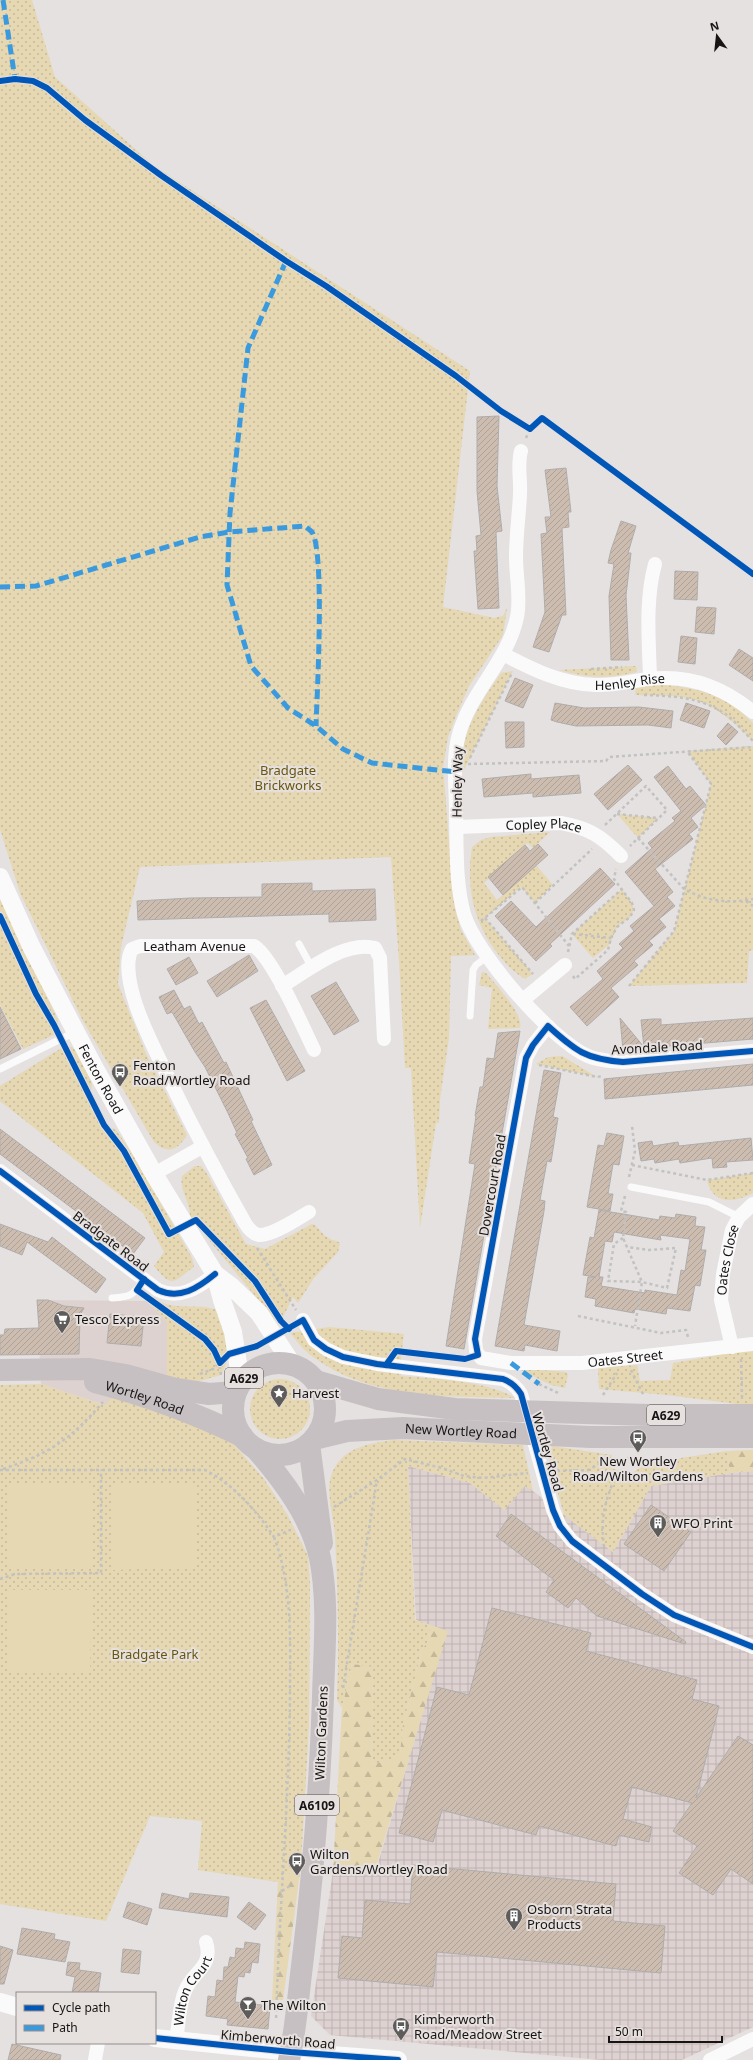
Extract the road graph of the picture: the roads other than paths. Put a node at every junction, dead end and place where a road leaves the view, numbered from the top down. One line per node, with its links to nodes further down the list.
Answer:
1 (521, 452): 3 (street, Henley Way)
2 (655, 564): 4 (street)
3 (503, 654): 4 (street, Henley Rise); 6 (street, Henley Way)
4 (650, 672): 5 (street, Henley Rise)
5 (753, 712)
6 (457, 827): 7 (street, Copley Place); 10 (street, Henley Way)
7 (620, 856)
8 (0, 877): 17 (street, Fenton Road)
9 (299, 944): 12 (lane)
10 (487, 957): 14 (street, Henley Way); 15 (lane)
11 (564, 965): 14 (street)
12 (312, 968): 13 (street); 18 (street)
13 (282, 986): 19 (street, Leatham Avenue); 22 (street, Leatham Avenue)
14 (523, 1000): 16 (street, Henley Way)
15 (470, 1016)
16 (548, 1026): 20 (street, Avondale Road); 34 (street, Dovercourt Road)
17 (75, 1032): 21 (lane); 24 (street, Fenton Road)
18 (384, 1039)
19 (314, 1050)
20 (753, 1051)
21 (0, 1069)
22 (202, 1147): 24 (street); 27 (street)
23 (0, 1171): 30 (street, Bradgate Road)
24 (154, 1174): 29 (street, Fenton Road)
25 (628, 1190): 28 (lane)
26 (753, 1204): 28 (street, Oates Close)
27 (309, 1212)
28 (739, 1217): 33 (street, Oates Close)
29 (215, 1274): 30 (street, Bradgate Road); 35 (street, Fenton Road); 39 (street, Fenton Road)
30 (140, 1284): 31 (lane)
31 (112, 1298)
32 (303, 1320): 45 (street, Wortley Road)
33 (742, 1346): 34 (street, Oates Street)
34 (497, 1361)
35 (292, 1364): 38 (main road, A629); 39 (main road, A629)
36 (0, 1370): 37 (main road, Wortley Road / A629)
37 (44, 1370): 39 (main road, Wortley Road / A629); 43 (main road, Wortley Road / A629)
38 (316, 1381): 40 (main road, New Wortley Road / A629); 42 (main road, A629)
39 (238, 1387): 43 (main road, A629)
40 (748, 1415)
41 (753, 1437): 42 (main road, New Wortley Road / A629)
42 (311, 1441): 43 (main road, A629); 44 (main road, Wilton Gardens / A6109)
43 (249, 1443): 44 (main road, Wilton Gardens / A6109)
44 (319, 1556): 53 (main road, Wilton Gardens / A6109)
45 (753, 1647)
46 (206, 1942): 50 (street, Wilton Court)
47 (0, 2002): 48 (street)
48 (16, 2007)
49 (156, 2038): 50 (street, Kimberworth Road)
50 (176, 2040): 53 (street, Kimberworth Road)
51 (753, 2040): 56 (street)
52 (98, 2044): 54 (street)
53 (285, 2054): 55 (street, Kimberworth Road)
54 (95, 2060)
55 (398, 2060)
56 (710, 2060)

